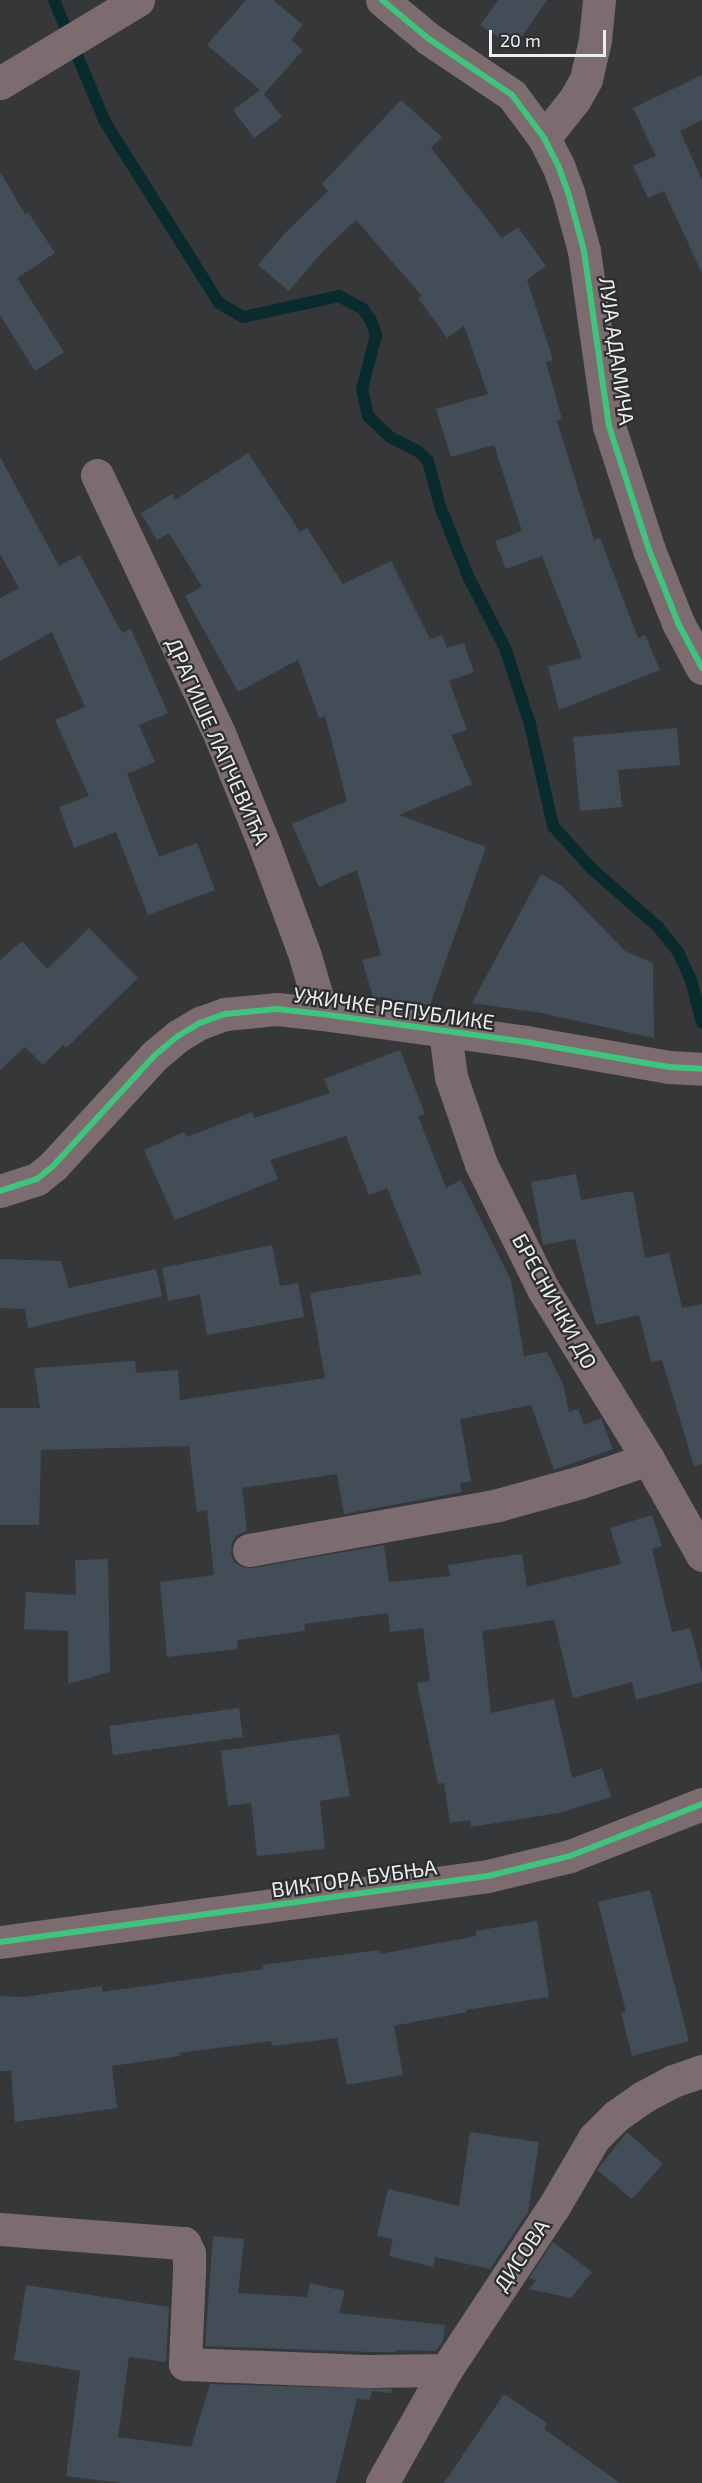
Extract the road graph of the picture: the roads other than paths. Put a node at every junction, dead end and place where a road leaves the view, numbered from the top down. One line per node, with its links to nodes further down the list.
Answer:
1 (138, 0): 4 (street)
2 (382, 0): 5 (street, ЛУЈА АДАМИЧА)
3 (599, 0): 5 (street)
4 (0, 82)
5 (544, 138): 7 (street, ЛУЈА АДАМИЧА)
6 (97, 476): 8 (street, ДРАГИШЕ ЛАПЧЕВИЋА)
7 (702, 668)
8 (322, 1014): 9 (street, УЖИЧКЕ РЕПУБЛИКЕ); 11 (street, УЖИЧКЕ РЕПУБЛИКЕ)
9 (445, 1032): 10 (street, УЖИЧКЕ РЕПУБЛИКЕ); 12 (street, БРЕСНИЧКИ ДО)
10 (702, 1069)
11 (0, 1191)
12 (648, 1459): 13 (street); 14 (street, БРЕСНИЧКИ ДО)
13 (249, 1550)
14 (702, 1555)
15 (702, 1804): 16 (street, ВИКТОРА БУБЊА)
16 (0, 1942)
17 (702, 2071): 19 (street, ДИСОВА)
18 (0, 2229): 19 (street)
19 (446, 2370): 20 (street, ДИСОВА)
20 (382, 2483)

